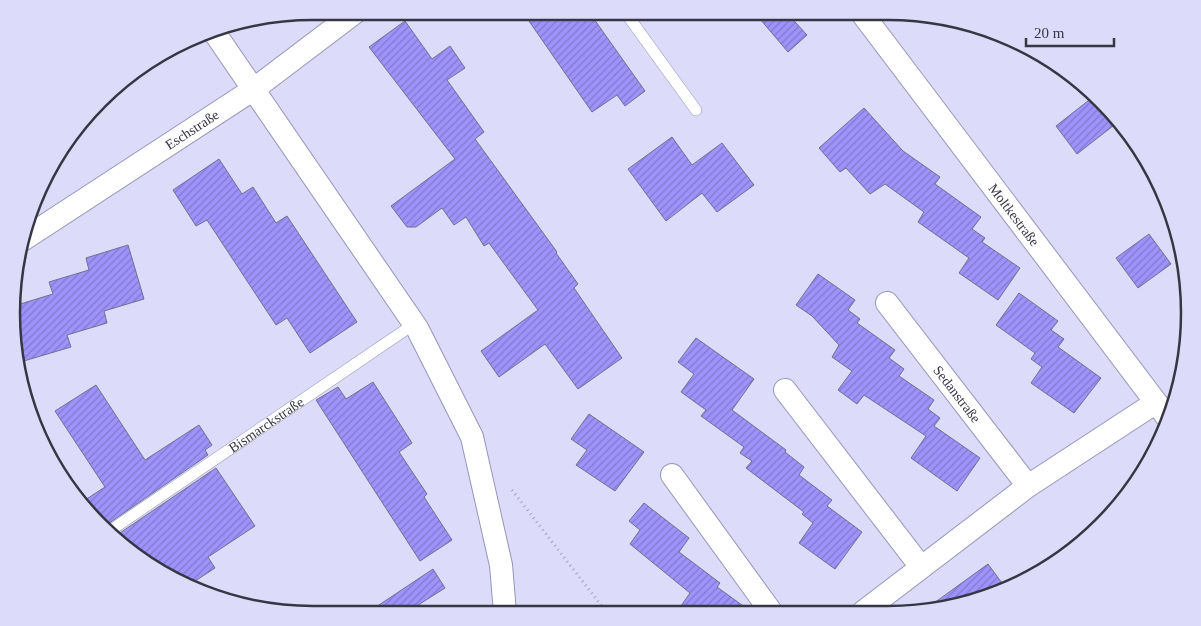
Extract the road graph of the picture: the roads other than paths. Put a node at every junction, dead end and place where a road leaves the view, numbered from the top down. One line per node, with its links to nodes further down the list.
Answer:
1 (345, 20): 5 (street, Eschstraße)
2 (632, 20): 6 (lane)
3 (867, 20): 11 (street, Moltkestraße)
4 (217, 37): 5 (street)
5 (254, 89): 7 (street, Eschstraße); 9 (street)
6 (696, 110)
7 (30, 236)
8 (887, 303): 13 (street, Sedanstraße)
9 (414, 324): 14 (lane, Bismarckstraße); 16 (street)
10 (785, 390): 15 (street)
11 (1161, 410): 13 (street)
12 (672, 476): 17 (street)
13 (1028, 486): 15 (street)
14 (115, 528)
15 (921, 567): 18 (street)
16 (504, 606)
17 (767, 606)
18 (871, 606)

